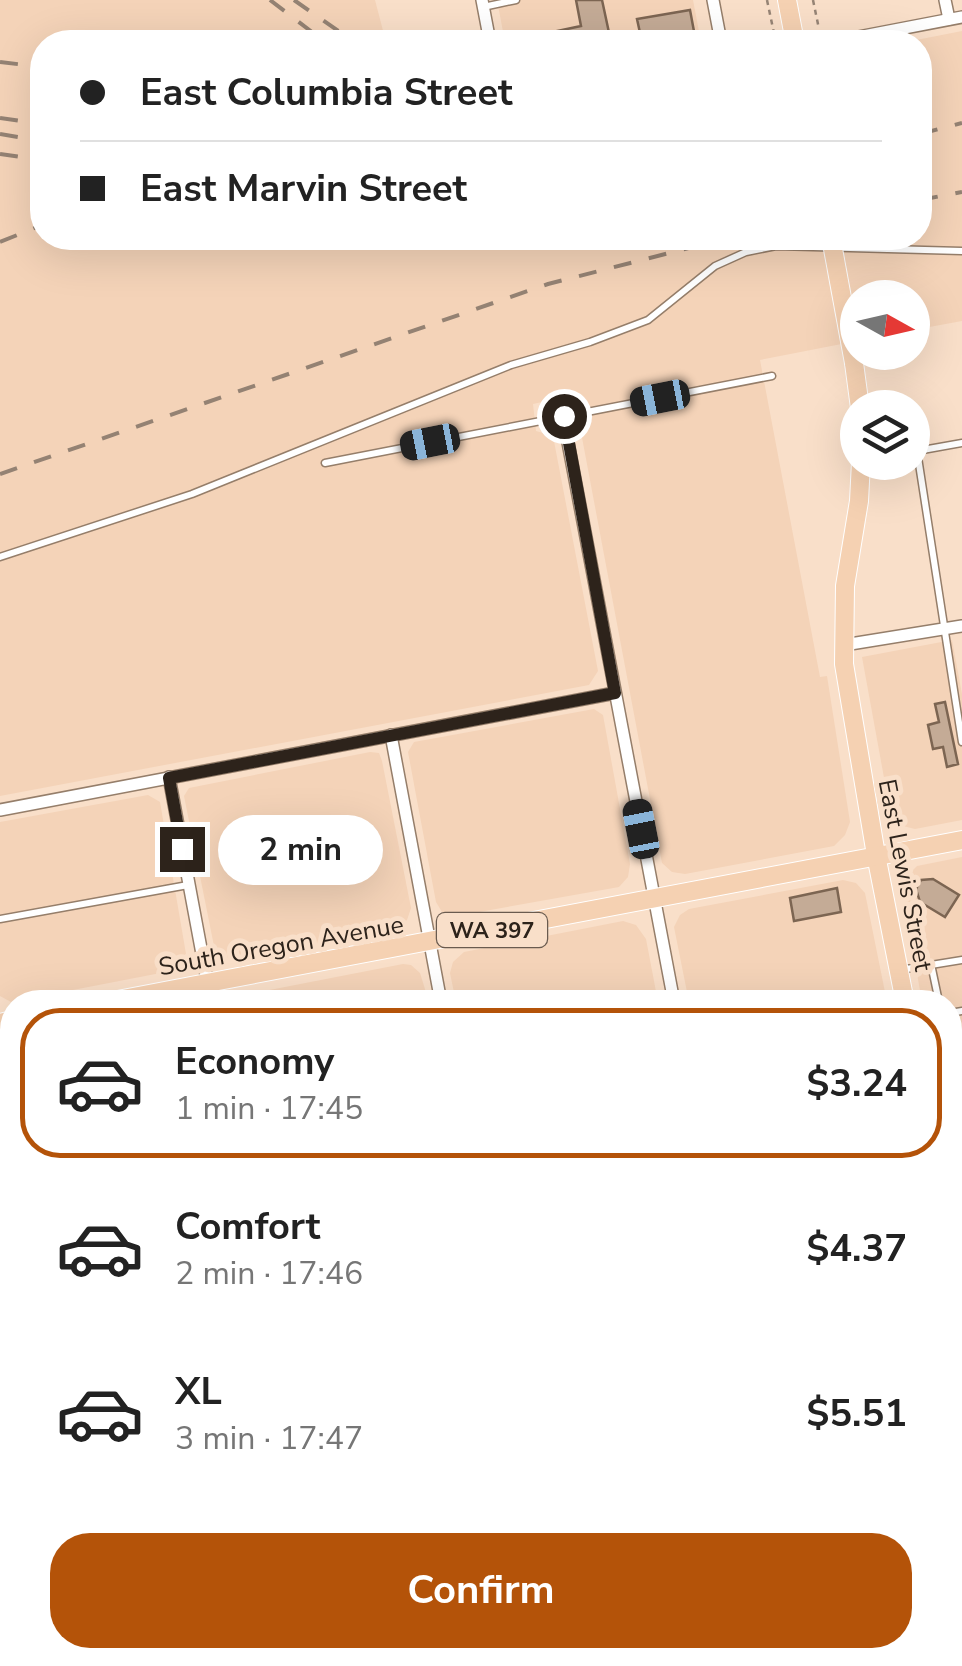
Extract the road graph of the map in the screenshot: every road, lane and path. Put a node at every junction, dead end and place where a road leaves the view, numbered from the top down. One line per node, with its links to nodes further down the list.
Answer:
1 (516, 0): 6 (lane)
2 (713, 0): 10 (street)
3 (767, 0): 11 (path)
4 (813, 0): 8 (path)
5 (945, 0): 7 (street)
6 (482, 3): 9 (street)
7 (955, 18): 12 (street)
8 (820, 29)
9 (488, 30)
10 (719, 30)
11 (774, 30)
12 (894, 30)
13 (756, 250): 23 (lane)
14 (833, 250): 18 (main road, bridge)
15 (900, 250): 16 (lane)
16 (962, 252)
17 (772, 376): 19 (lane)
18 (858, 390)
19 (564, 416): 21 (lane); 27 (street)
20 (962, 443): 25 (lane)
21 (325, 464)
22 (861, 480): 26 (main road, East Lewis Street)
23 (0, 557)
24 (962, 626): 25 (street)
25 (944, 629): 26 (street); 29 (lane)
26 (844, 645): 33 (main road, East Lewis Street)
27 (615, 693): 28 (street); 35 (street)
28 (391, 736): 30 (street); 37 (street)
29 (961, 736)
30 (169, 778): 31 (street); 34 (street)
31 (0, 810)
32 (962, 840): 33 (main road, WA 397)
33 (876, 856): 35 (main road, South Oregon Avenue / WA 397); 40 (main road, East Lewis Street)
34 (189, 885): 36 (lane); 41 (street)
35 (654, 898): 37 (main road, South Oregon Avenue / WA 397); 44 (street)
36 (0, 919)
37 (430, 943): 42 (main road, South Oregon Avenue / WA 397); 43 (street)
38 (962, 960): 39 (lane)
39 (931, 964): 40 (lane); 46 (lane)
40 (899, 970): 45 (main road, East Lewis Street)
41 (208, 990)
42 (222, 990)
43 (439, 990)
44 (672, 990)
45 (903, 990)
46 (936, 990)

